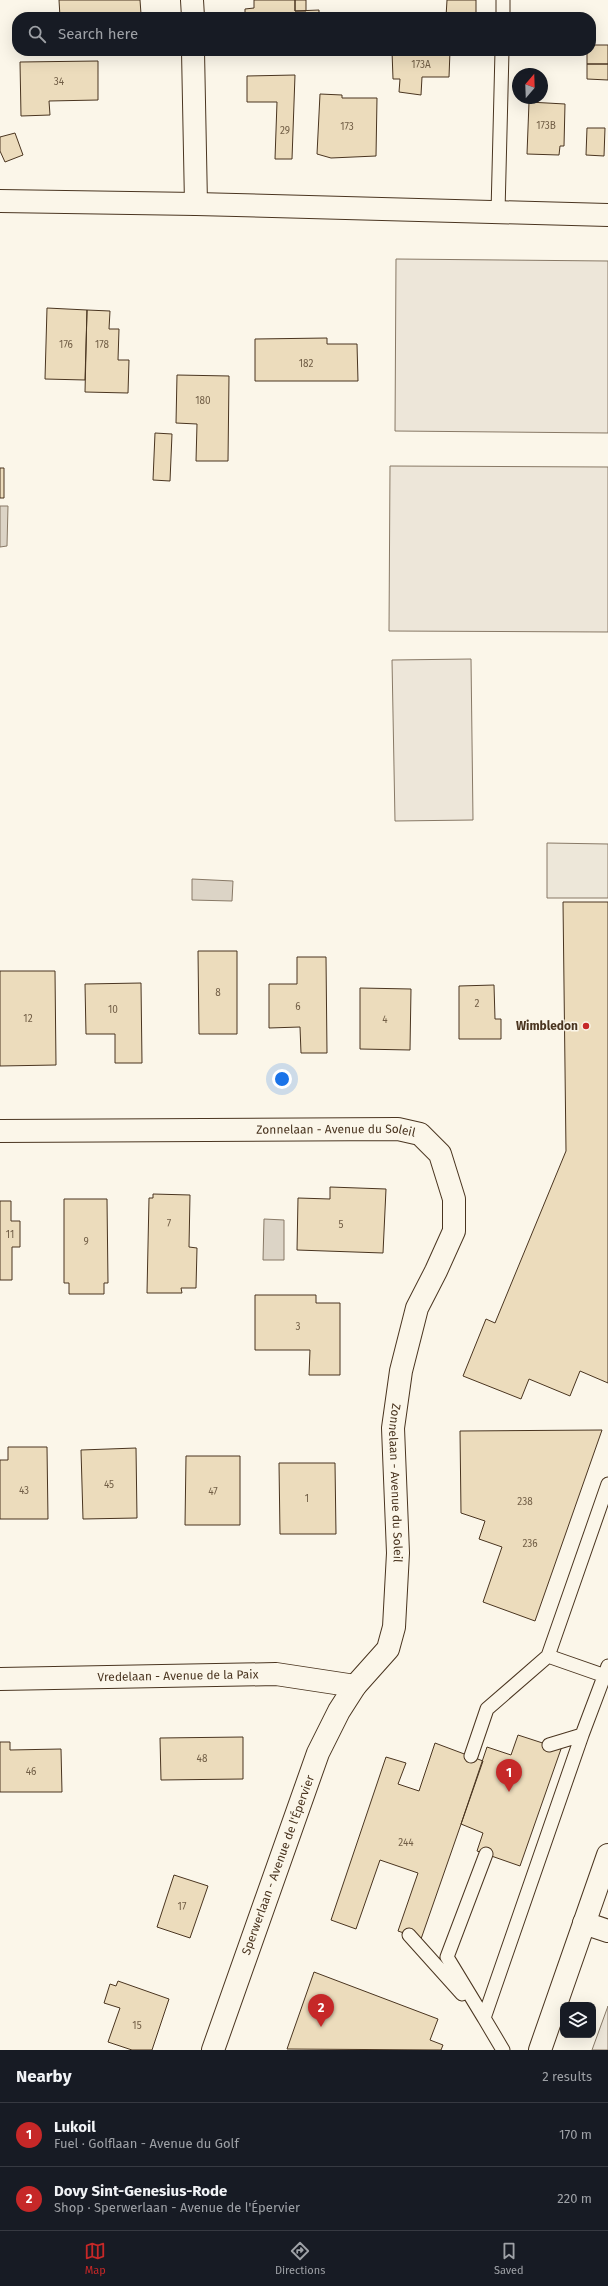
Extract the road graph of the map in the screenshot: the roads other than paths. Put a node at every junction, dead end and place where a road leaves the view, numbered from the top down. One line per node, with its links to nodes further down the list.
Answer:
1 (192, 0): 3 (street)
2 (503, 0): 4 (lane)
3 (193, 12)
4 (503, 12)
5 (193, 56): 8 (street)
6 (502, 56): 9 (lane)
7 (0, 201): 8 (street)
8 (196, 204): 9 (street)
9 (498, 212): 10 (street)
10 (608, 215)
11 (0, 1131): 16 (street, Zonnelaan - Avenue du Soleil)
12 (608, 1484): 13 (lane)
13 (548, 1656): 14 (lane); 19 (lane)
14 (607, 1673): 17 (lane)
15 (0, 1679): 16 (street, Vredelaan - Avenue de la Paix)
16 (355, 1686): 26 (street, Sperwerlaan - Avenue de l'Épervier)
17 (582, 1735): 18 (lane); 25 (lane)
18 (549, 1745)
19 (471, 1756)
20 (486, 1854): 25 (lane)
21 (608, 1855): 22 (street)
22 (584, 1923): 23 (street); 28 (street)
23 (608, 1931)
24 (409, 1935): 25 (lane)
25 (484, 2018): 27 (lane)
26 (213, 2050)
27 (503, 2050)
28 (540, 2050)

